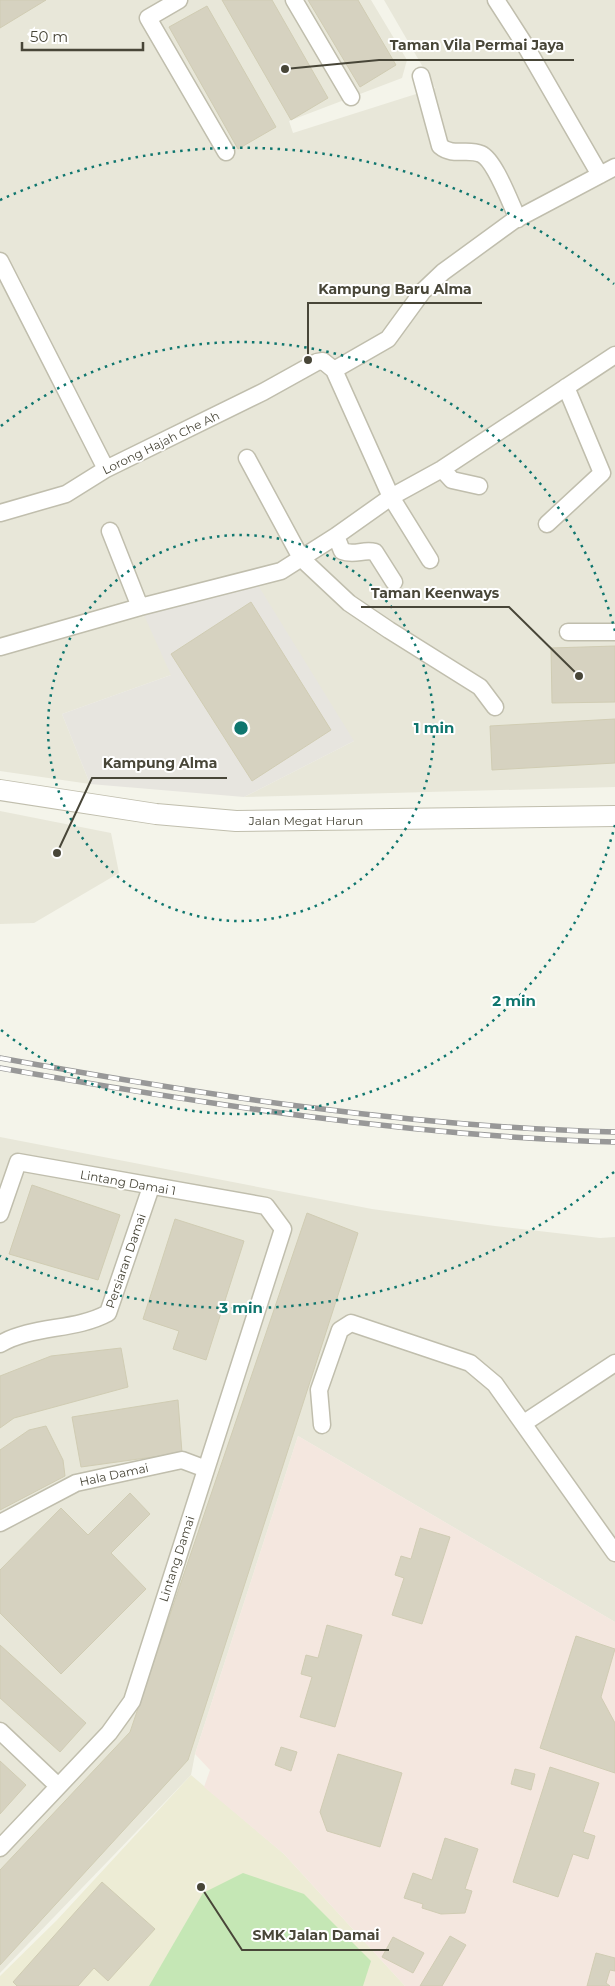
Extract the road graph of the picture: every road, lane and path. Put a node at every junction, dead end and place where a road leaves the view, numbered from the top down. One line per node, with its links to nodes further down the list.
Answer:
1 (179, 0): 6 (street)
2 (294, 0): 5 (street)
3 (496, 0): 8 (street)
4 (421, 76): 9 (street)
5 (351, 97)
6 (226, 152)
7 (615, 167): 8 (street)
8 (600, 174): 9 (street)
9 (518, 219): 12 (street)
10 (0, 261): 15 (street)
11 (615, 355): 13 (street)
12 (334, 370): 15 (street, Lorong Hajah Che Ah); 18 (street)
13 (566, 387): 16 (street); 20 (street)
14 (247, 458): 23 (street)
15 (106, 469): 19 (street, Lorong Hajah Che Ah)
16 (442, 469): 17 (street); 18 (street)
17 (479, 486)
18 (391, 497): 22 (street); 24 (street)
19 (0, 513)
20 (547, 524)
21 (110, 531): 26 (street)
22 (336, 536): 23 (street); 25 (street)
23 (301, 558): 26 (street); 30 (street)
24 (430, 560)
25 (394, 582)
26 (140, 607): 29 (street)
27 (568, 632): 28 (street)
28 (615, 632)
29 (0, 647)
30 (495, 707)
31 (0, 790): 32 (street, Jalan Megat Harun)
32 (615, 816)
33 (151, 1187): 34 (street, Lintang Damai 1); 35 (street, Lintang Damai 1); 36 (street, Persiaran Damai)
34 (0, 1214)
35 (283, 1229): 40 (street, Lintang Damai)
36 (0, 1344)
37 (615, 1363): 38 (street)
38 (524, 1423): 39 (street); 42 (street)
39 (322, 1425)
40 (206, 1469): 41 (street, Hala Damai); 44 (street, Lintang Damai)
41 (0, 1523)
42 (615, 1553)
43 (0, 1730): 44 (street)
44 (58, 1786): 45 (street, Lintang Damai)
45 (0, 1848)

